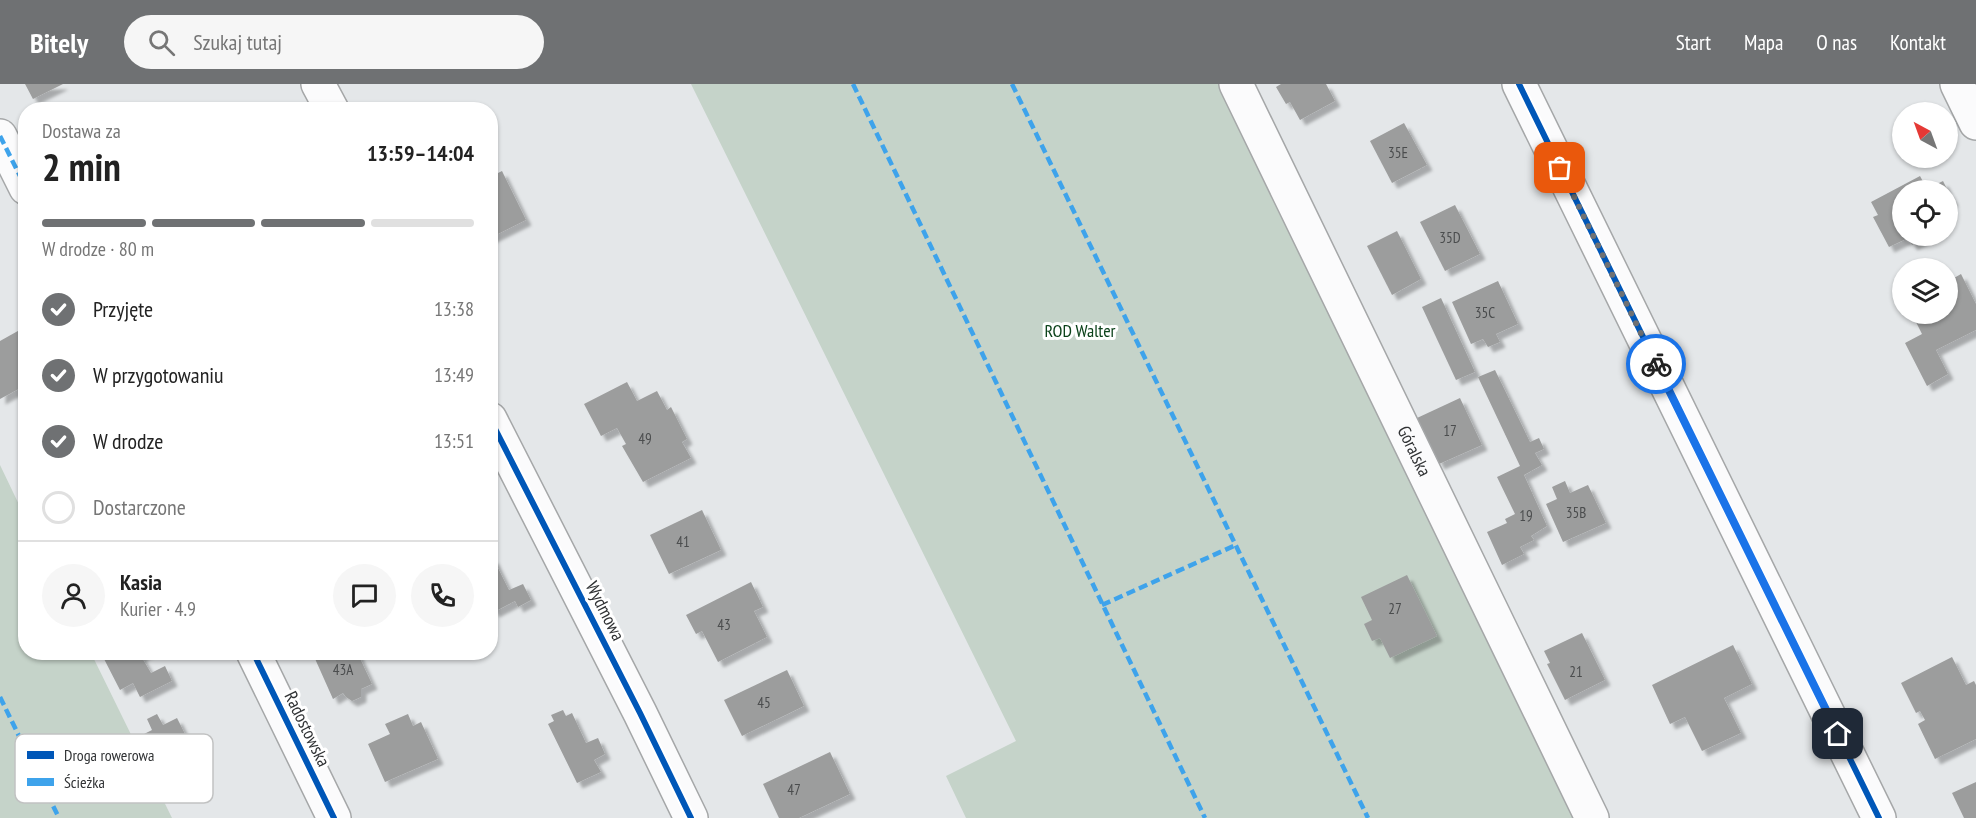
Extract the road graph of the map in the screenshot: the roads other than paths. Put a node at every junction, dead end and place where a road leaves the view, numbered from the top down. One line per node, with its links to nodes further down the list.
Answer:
1 (318, 84): 4 (street)
2 (1236, 84): 11 (street, Góralska)
3 (1519, 84): 12 (street)
4 (328, 102)
5 (0, 136): 6 (street)
6 (18, 173)
7 (498, 435): 10 (street, Wydmowa)
8 (257, 660): 9 (street, Radostowska)
9 (334, 818)
10 (691, 818)
11 (1592, 818)
12 (1878, 818)

